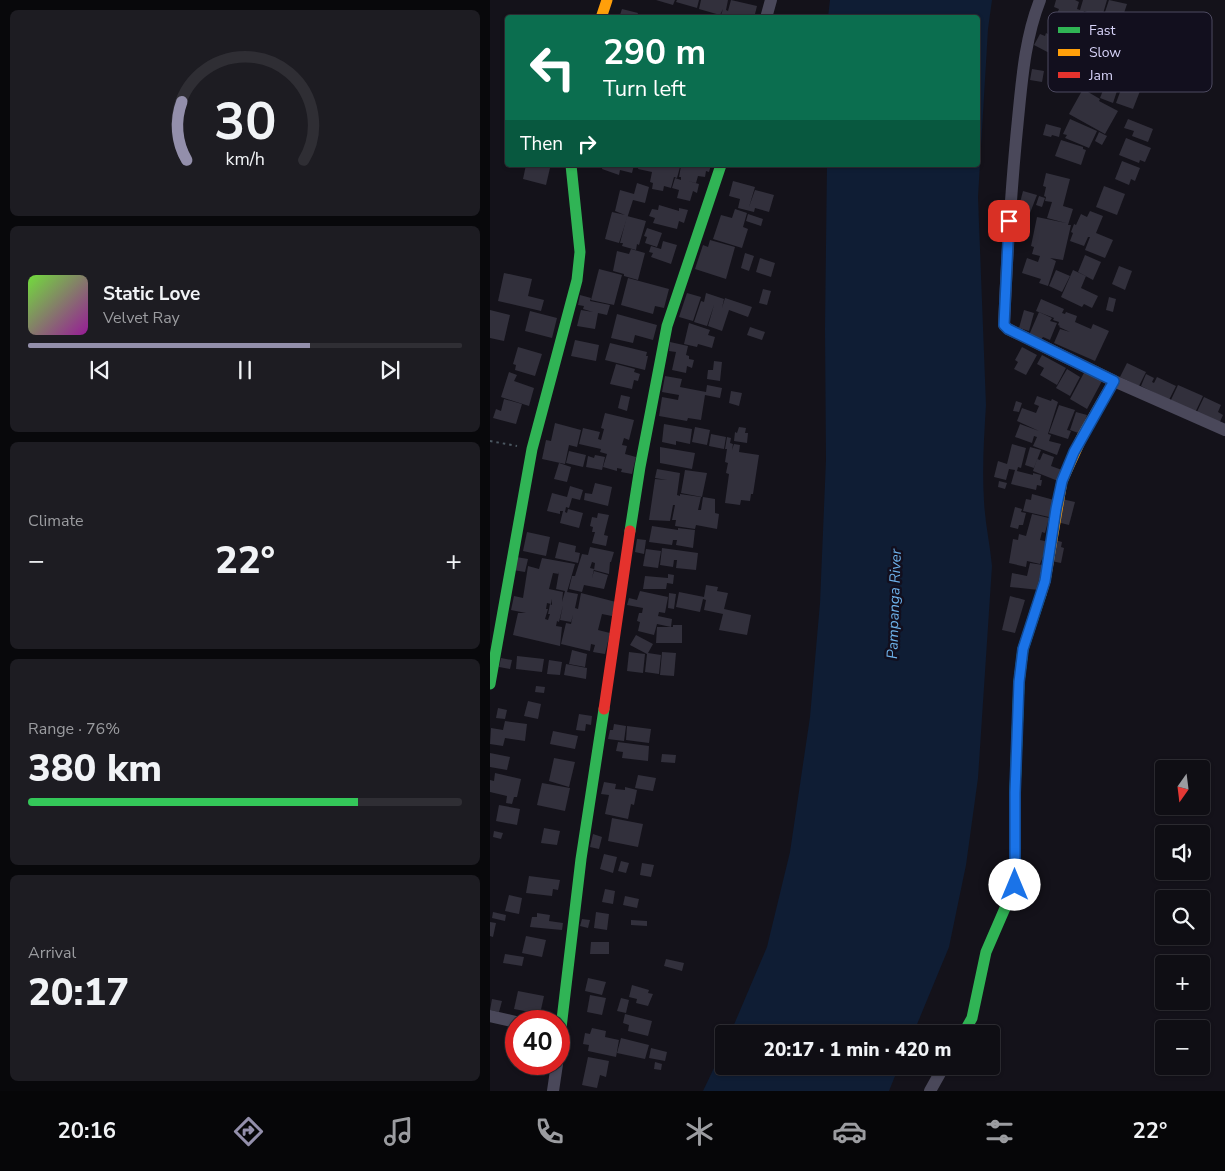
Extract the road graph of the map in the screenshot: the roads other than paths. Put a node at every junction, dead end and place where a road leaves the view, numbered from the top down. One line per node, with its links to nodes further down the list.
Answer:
1 (607, 0): 4 (street)
2 (771, 0): 5 (street)
3 (1040, 0): 8 (street)
4 (602, 15)
5 (767, 15)
6 (571, 167): 10 (street)
7 (720, 167): 11 (street)
8 (1114, 381): 9 (street); 14 (street)
9 (1225, 430)
10 (490, 684)
11 (562, 1010)
12 (490, 1016): 13 (street)
13 (505, 1019)
14 (968, 1025)
15 (555, 1075): 17 (street)
16 (939, 1075): 18 (street)
17 (553, 1091)
18 (930, 1091)

